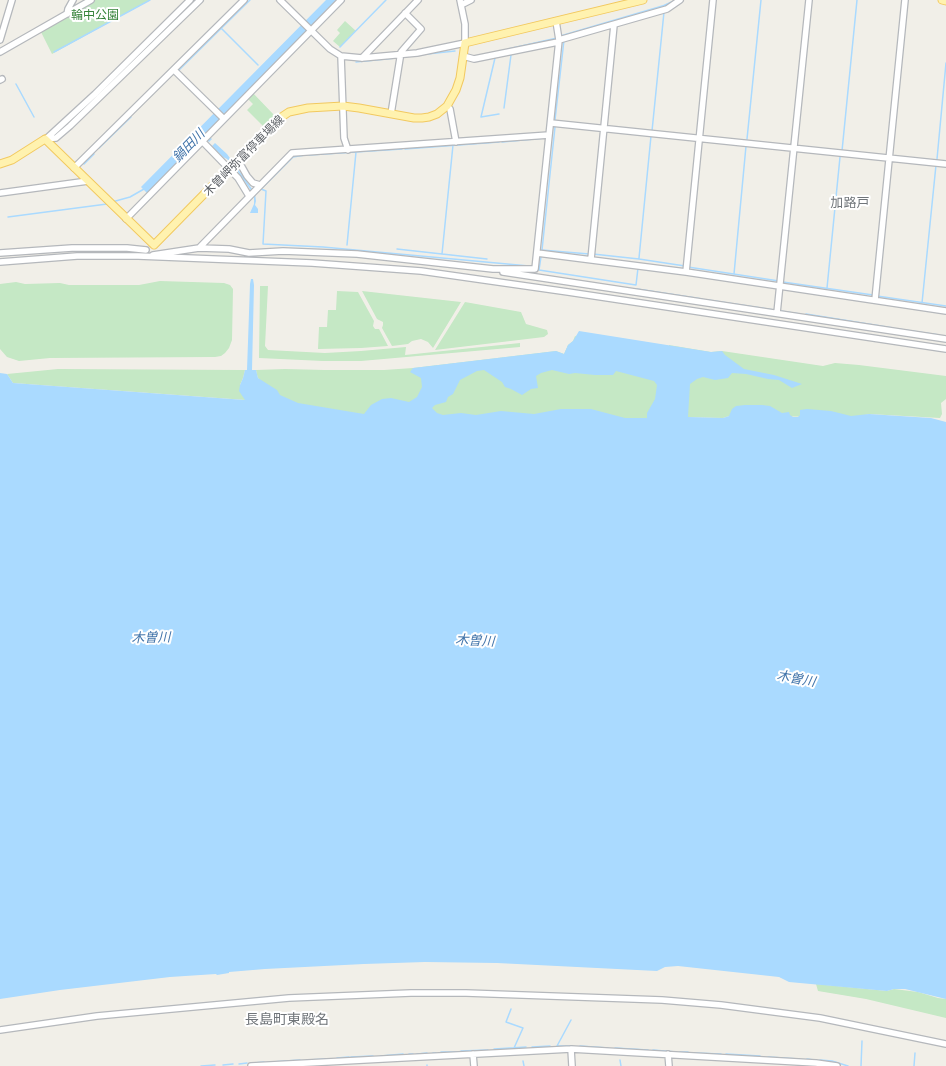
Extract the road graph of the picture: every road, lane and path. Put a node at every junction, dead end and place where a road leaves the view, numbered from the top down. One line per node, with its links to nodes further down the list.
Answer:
1 (12, 0): 24 (street)
2 (73, 0): 20 (street)
3 (91, 0): 20 (street)
4 (190, 0): 41 (street)
5 (200, 0): 41 (street)
6 (244, 0): 32 (street)
7 (280, 0): 23 (street)
8 (341, 0): 23 (street)
9 (418, 0): 19 (street)
10 (471, 0): 18 (street)
11 (643, 0): 21 (main road)
12 (680, 0): 22 (street)
13 (712, 0): 40 (street)
14 (809, 0): 44 (street)
15 (905, 0): 46 (street)
16 (942, 0): 17 (main road)
17 (946, 0)
18 (460, 3): 26 (street)
19 (405, 13): 28 (street); 31 (street)
20 (68, 14): 27 (street)
21 (556, 20): 25 (street); 26 (main road)
22 (614, 25): 25 (street); 38 (street)
23 (311, 31): 29 (street); 36 (street)
24 (0, 40)
25 (559, 41): 30 (street); 37 (street)
26 (465, 43): 28 (street); 30 (main road)
27 (0, 52)
28 (400, 55): 31 (street); 35 (street)
29 (341, 56): 31 (street); 33 (street)
30 (463, 56): 34 (main road)
31 (362, 58)
32 (174, 70): 36 (street); 50 (street)
33 (343, 106): 35 (main road, 木曽岬弥富停車場線); 45 (street); 49 (main road, 木曽岬弥富停車場線)
34 (447, 106): 35 (main road, 木曽岬弥富停車場線); 43 (street)
35 (391, 114)
36 (223, 119): 42 (street)
37 (551, 123): 38 (street); 39 (street)
38 (604, 129): 40 (street); 61 (street)
39 (549, 135): 43 (street); 59 (street)
40 (699, 138): 44 (street); 64 (street)
41 (45, 139): 47 (main road); 50 (main road)
42 (203, 140): 49 (street); 54 (street)
43 (456, 142): 45 (street)
44 (794, 148): 46 (street); 65 (street)
45 (348, 150): 52 (street)
46 (889, 158): 48 (street); 66 (street)
47 (0, 164)
48 (946, 164)
49 (234, 165): 52 (street); 52 (street); 55 (main road, 木曽岬弥富停車場線)
50 (74, 168): 51 (main road)
51 (88, 181): 53 (street); 54 (main road)
52 (254, 191): 56 (street)
53 (0, 193)
54 (126, 219): 55 (main road)
55 (154, 245): 57 (street)
56 (199, 248): 60 (street); 63 (street)
57 (146, 250): 58 (street); 60 (street)
58 (0, 253)
59 (537, 253): 61 (street); 63 (street)
60 (138, 256): 62 (street); 70 (street)
61 (591, 259): 64 (street)
62 (0, 262)
63 (493, 269): 68 (street)
64 (686, 272): 65 (street)
65 (780, 286): 66 (street); 68 (street)
66 (875, 300): 67 (street)
67 (946, 311)
68 (777, 313): 69 (street)
69 (946, 338)
70 (946, 349)
71 (0, 1030): 72 (street)
72 (946, 1044)
73 (571, 1049): 74 (street); 75 (street); 82 (street)
74 (473, 1054): 76 (street); 81 (street)
75 (668, 1054): 77 (street); 83 (street)
76 (377, 1059): 78 (street); 80 (street)
77 (766, 1063): 84 (street)
78 (281, 1065): 79 (street)
79 (251, 1066)
80 (378, 1066)
81 (474, 1066)
82 (572, 1066)
83 (669, 1066)
84 (837, 1066)

